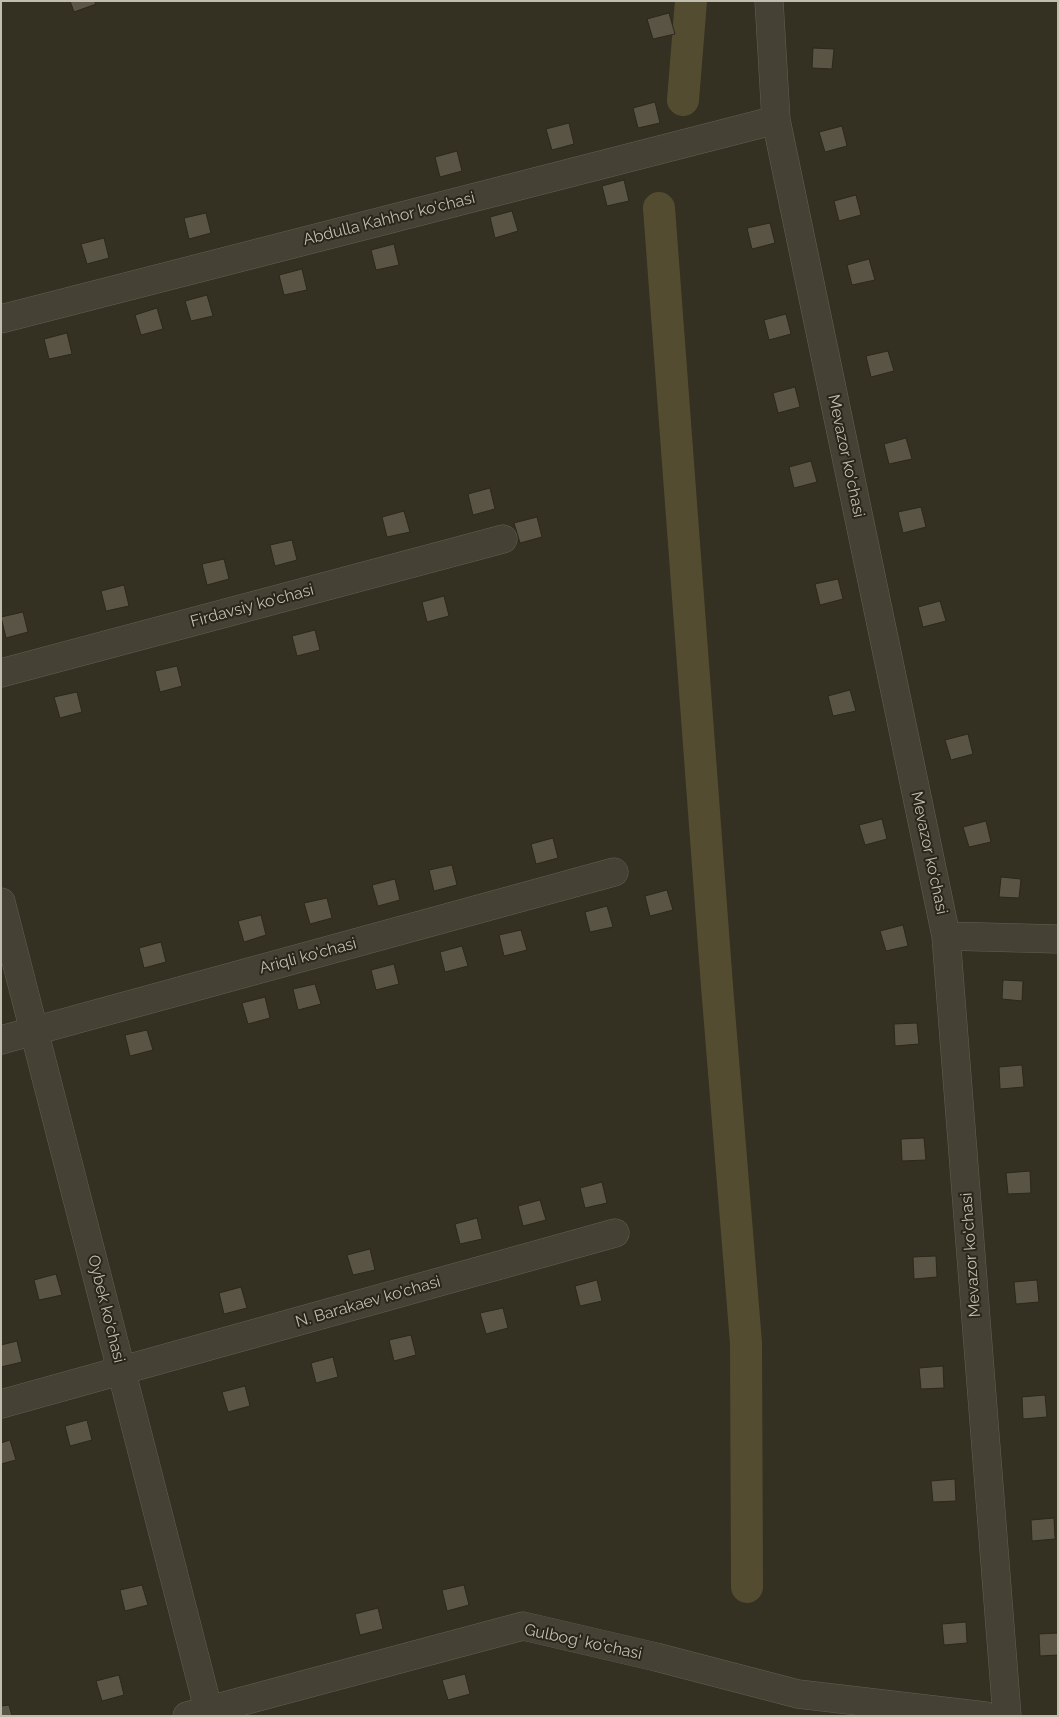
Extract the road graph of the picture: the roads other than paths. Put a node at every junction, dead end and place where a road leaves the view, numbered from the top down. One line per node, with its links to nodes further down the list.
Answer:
1 (769, 1): 2 (street, Mevazor ko'chasi)
2 (776, 120): 3 (street, Abdulla Kahhor ko'chasi); 8 (street, Mevazor ko'chasi)
3 (1, 319)
4 (503, 539): 5 (street, Firdavsiy ko'chasi)
5 (1, 673)
6 (614, 872): 10 (street, Ariqli ko'chasi)
7 (1, 902): 10 (street, Oybek ko'chasi)
8 (946, 936): 9 (street); 17 (street, Mevazor ko'chasi)
9 (1058, 939)
10 (35, 1031): 11 (street, Ariqli ko'chasi); 13 (street, Oybek ko'chasi)
11 (1, 1040)
12 (615, 1233): 13 (street, N. Barakaev ko'chasi)
13 (122, 1371): 14 (street, N. Barakaev ko'chasi); 15 (street, Oybek ko'chasi)
14 (1, 1404)
15 (202, 1714): 16 (street, Gulbog' ko'chasi)
16 (985, 1716)
17 (1007, 1716)

